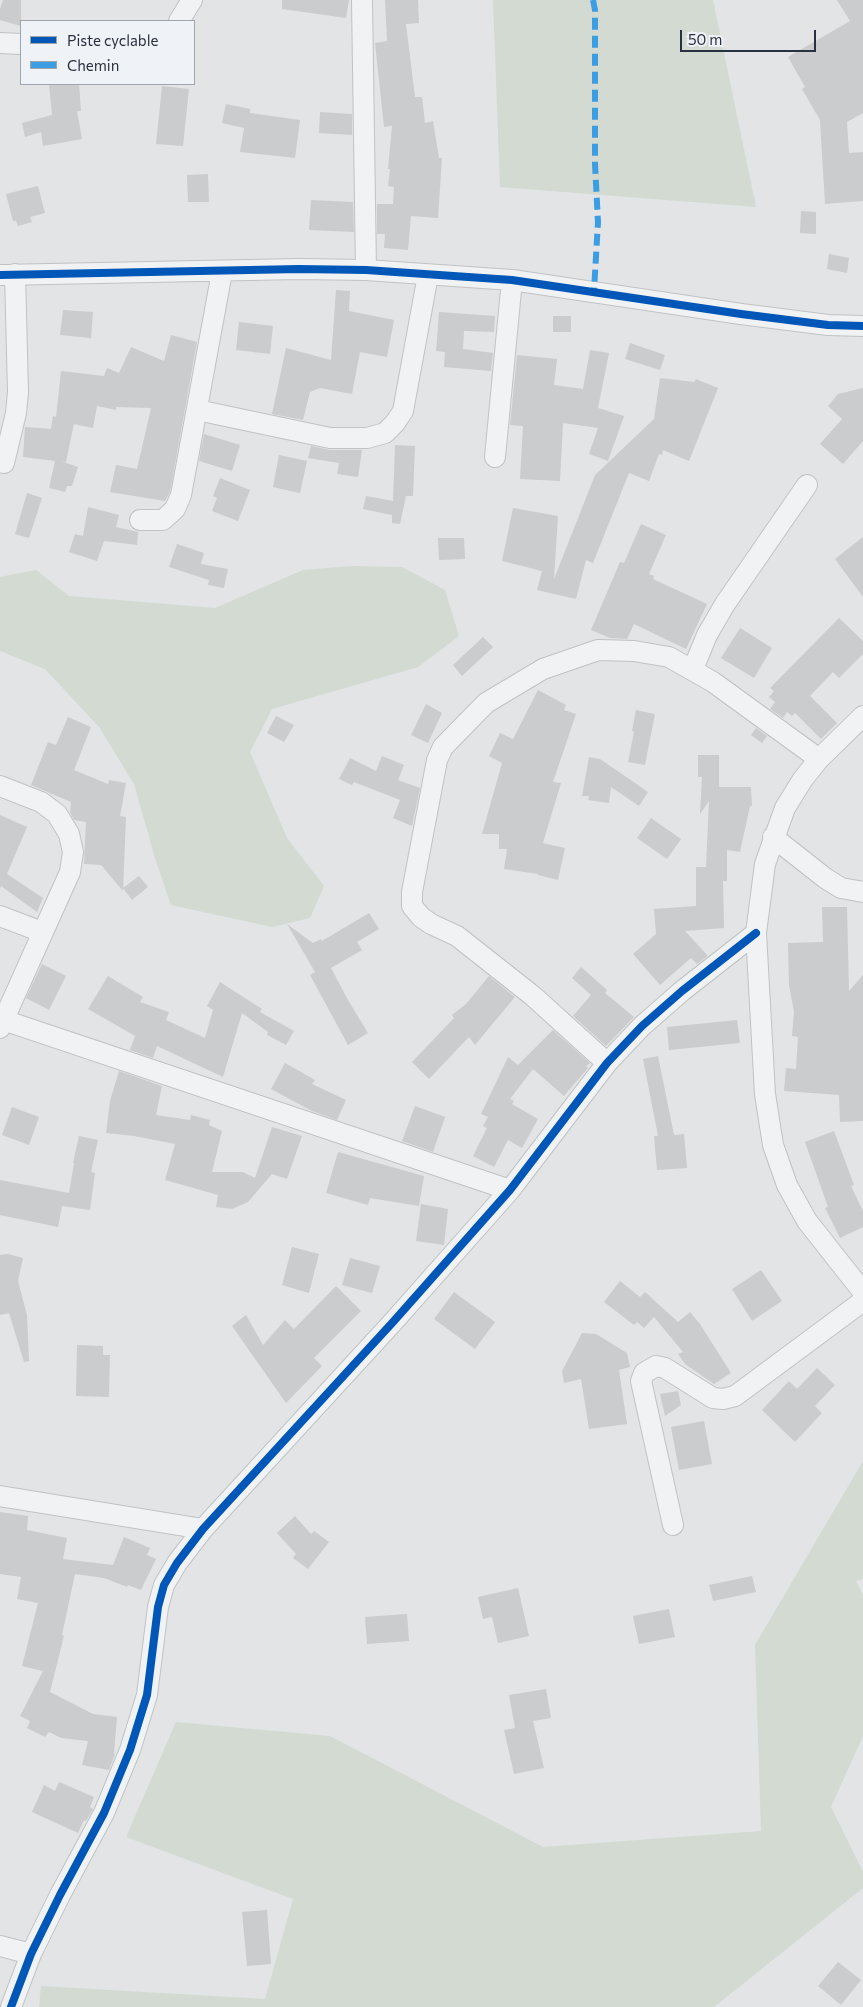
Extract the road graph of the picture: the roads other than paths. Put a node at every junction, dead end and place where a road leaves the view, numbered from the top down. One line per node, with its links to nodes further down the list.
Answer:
1 (192, 0): 3 (street)
2 (362, 0): 6 (street)
3 (180, 20)
4 (0, 43): 5 (street)
5 (20, 44)
6 (366, 270): 7 (street); 9 (street)
7 (222, 272): 8 (street); 12 (street)
8 (7, 274): 14 (street)
9 (428, 275): 10 (street); 12 (street)
10 (512, 280): 11 (street); 13 (street)
11 (863, 326)
12 (197, 410): 16 (street)
13 (495, 457)
14 (4, 463)
15 (807, 485): 17 (street)
16 (140, 520)
17 (693, 669): 19 (street); 27 (street)
18 (863, 716): 19 (street)
19 (819, 759): 21 (street)
20 (0, 786): 24 (street)
21 (773, 837): 22 (street); 25 (street)
22 (863, 892)
23 (0, 916): 24 (street)
24 (42, 932): 26 (street)
25 (756, 933): 27 (street); 29 (street)
26 (1, 1024): 28 (street)
27 (607, 1063): 28 (street)
28 (510, 1190): 33 (street)
29 (863, 1292)
30 (863, 1300): 32 (street)
31 (0, 1496): 33 (street)
32 (673, 1525)
33 (203, 1528): 35 (street)
34 (0, 1946): 35 (street)
35 (31, 1954): 36 (street)
36 (11, 2007)

